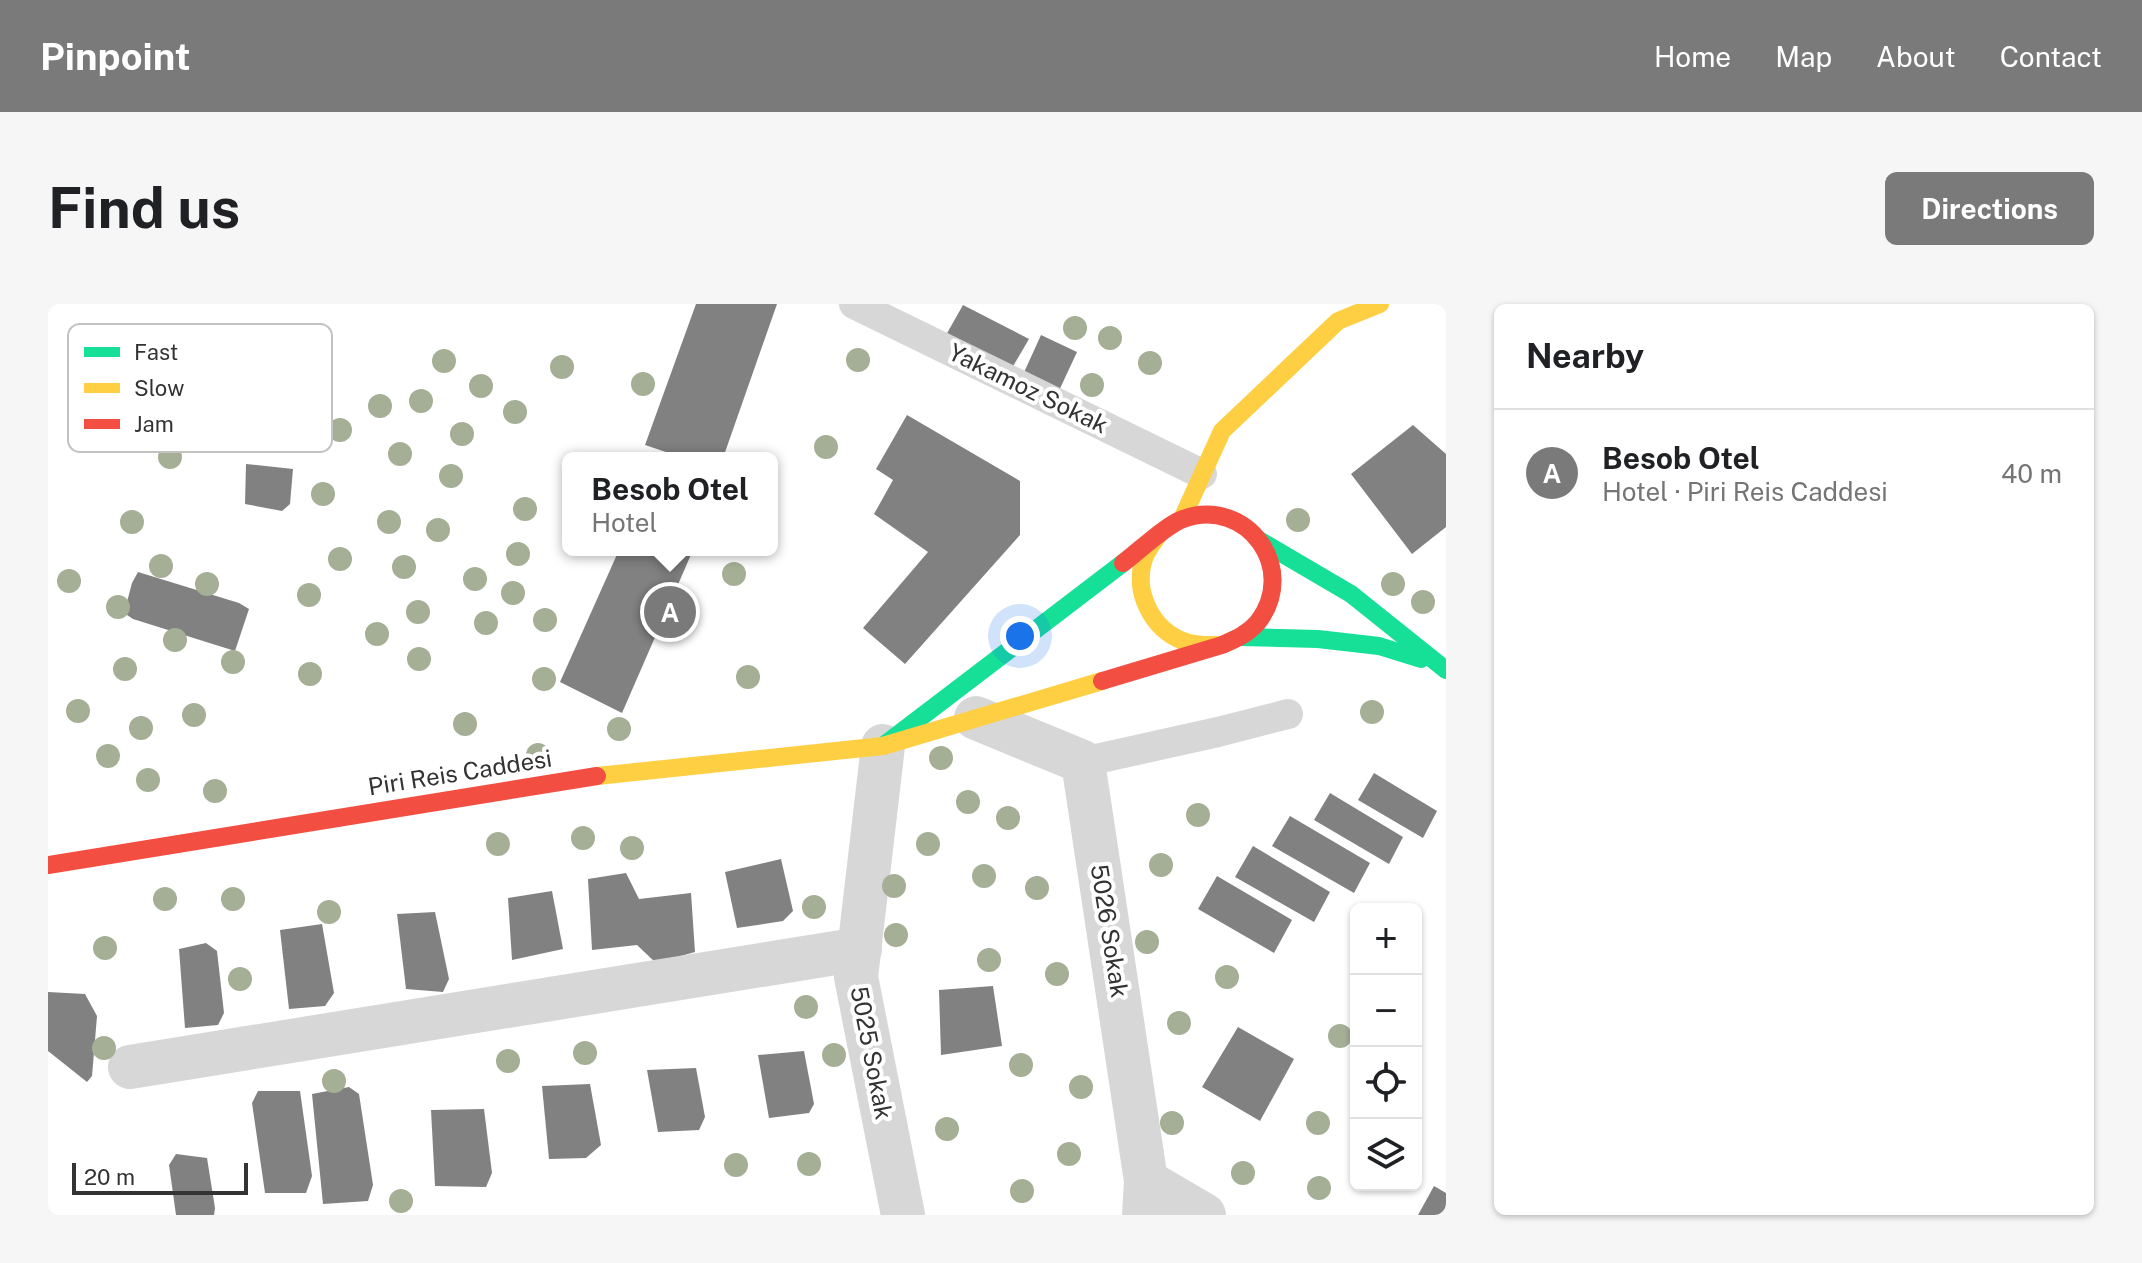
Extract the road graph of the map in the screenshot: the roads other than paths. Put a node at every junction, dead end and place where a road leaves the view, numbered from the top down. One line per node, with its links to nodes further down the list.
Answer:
1 (854, 304): 3 (lane, Yakamoz Sokak)
2 (1380, 304): 3 (main road)
3 (1212, 475): 5 (main road)
4 (1230, 504): 6 (main road)
5 (1182, 519): 6 (main road); 7 (main road)
6 (1242, 524): 8 (main road)
7 (1160, 533): 10 (main road); 14 (main road)
8 (1259, 540): 9 (main road); 11 (main road)
9 (1241, 637): 10 (main road); 11 (main road)
10 (1222, 645): 13 (main road, Piri Reis Caddesi)
11 (1441, 666)
12 (1288, 714): 15 (lane)
13 (976, 718): 14 (main road, Piri Reis Caddesi); 15 (street)
14 (883, 746): 16 (main road, Piri Reis Caddesi); 17 (street, 5025 Sokak)
15 (1083, 762): 19 (street, 5026 Sokak)
16 (48, 865)
17 (860, 949): 18 (street); 20 (street, 5025 Sokak)
18 (130, 1067)
19 (1145, 1198): 21 (street)
20 (903, 1215)
21 (1204, 1215)

